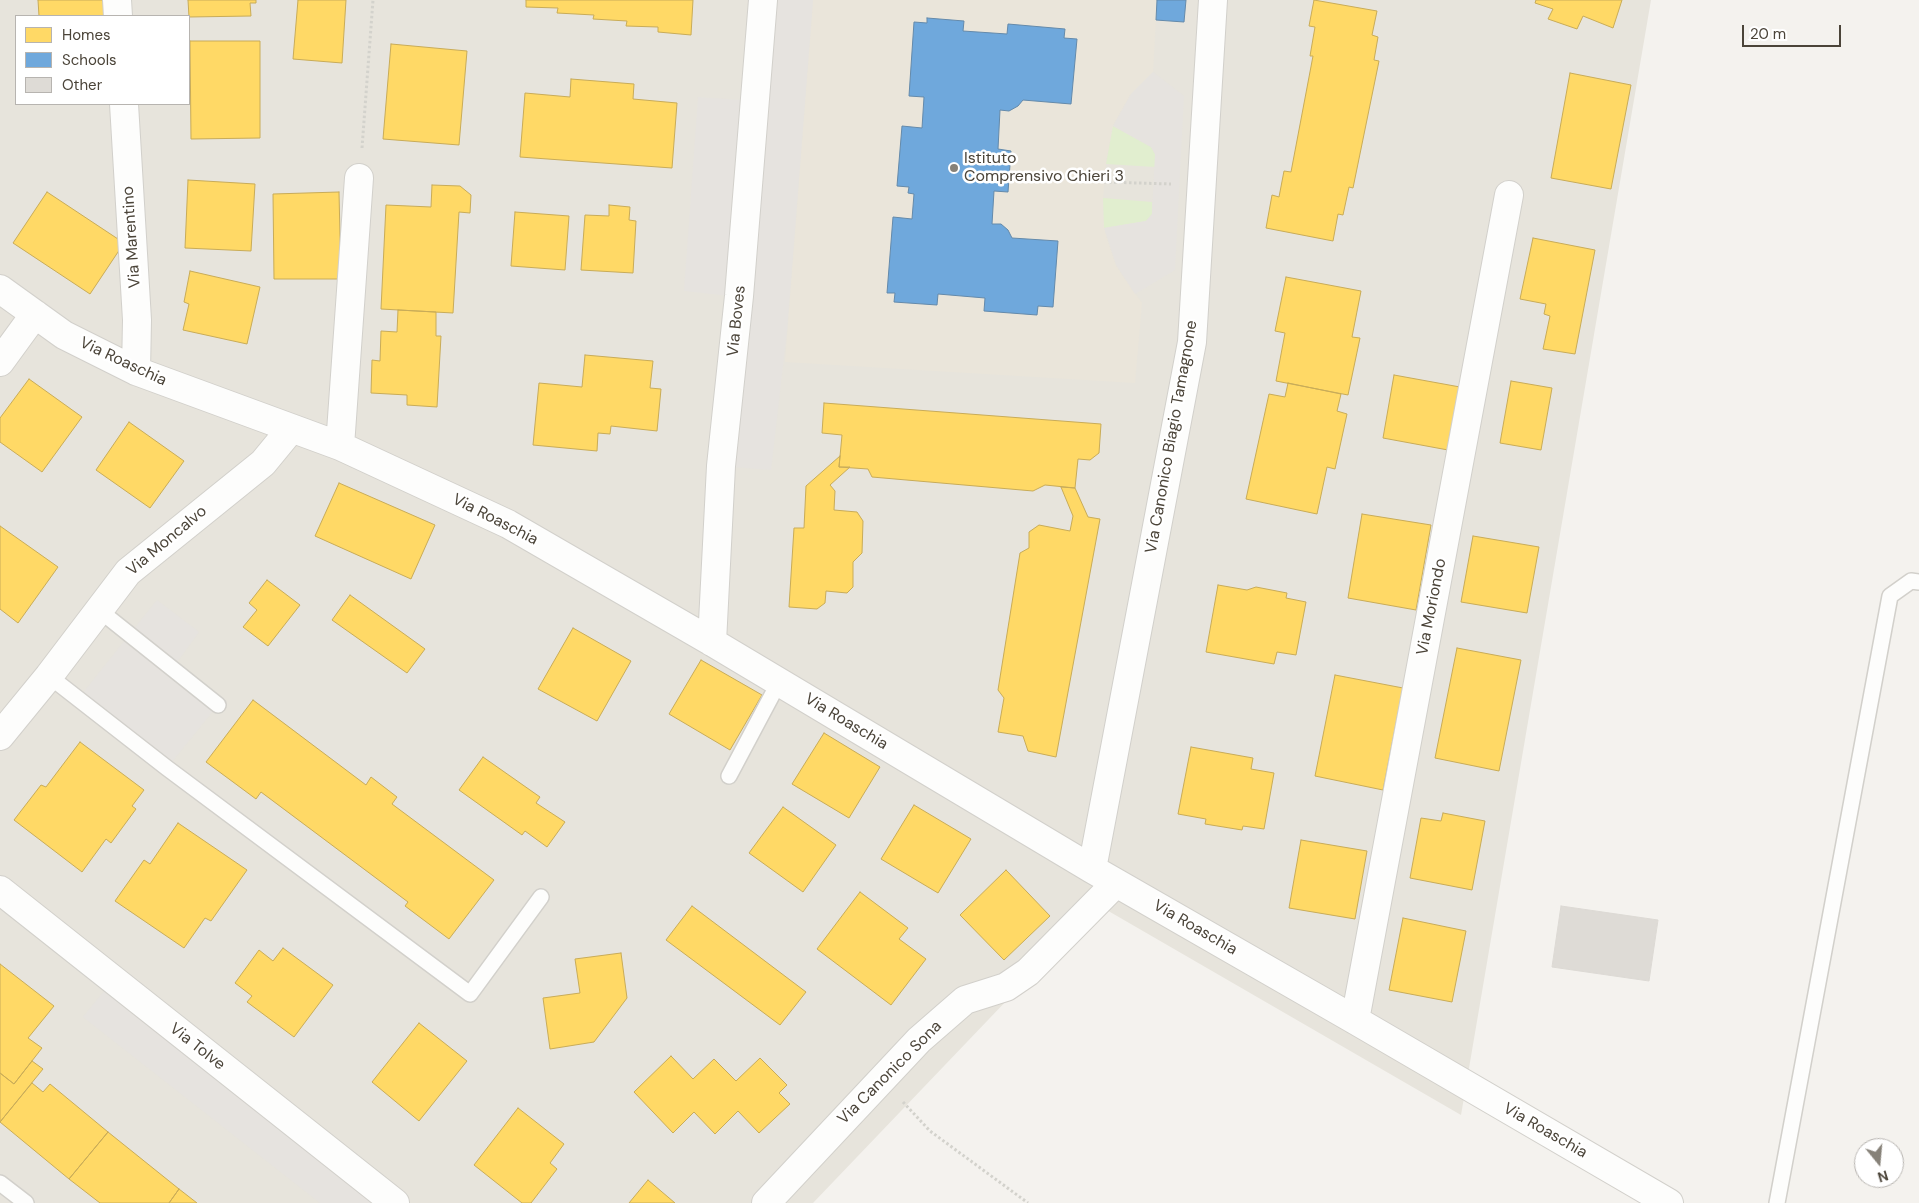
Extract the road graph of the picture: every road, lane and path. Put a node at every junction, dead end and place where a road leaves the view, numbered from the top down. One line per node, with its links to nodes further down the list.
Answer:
1 (117, 0): 5 (street)
2 (372, 0): 7 (path)
3 (763, 0): 19 (street, Via Boves)
4 (1213, 0): 9 (street, Via Canonico Biagio Tamagnone)
5 (118, 15)
6 (124, 105): 14 (street, Via Marentino)
7 (359, 178): 16 (street)
8 (1104, 182): 9 (path)
9 (1201, 186): 25 (street, Via Canonico Biagio Tamagnone)
10 (1509, 194): 29 (street, Via Moriondo)
11 (0, 290): 12 (street, Via Roaschia)
12 (35, 314): 13 (street); 14 (street, Via Roaschia)
13 (0, 362)
14 (136, 371): 15 (street, Via Roaschia)
15 (291, 429): 16 (street, Via Roaschia); 18 (street, Via Moncalvo)
16 (340, 446): 19 (street, Via Roaschia)
17 (1919, 582): 37 (lane)
18 (99, 610): 20 (street, Via Moncalvo); 22 (lane)
19 (712, 642): 21 (street, Via Roaschia)
20 (49, 676): 23 (street, Via Moncalvo); 28 (lane)
21 (779, 682): 24 (lane); 25 (street, Via Roaschia)
22 (218, 705)
23 (0, 736)
24 (729, 776)
25 (1092, 869): 26 (street, Via Roaschia)
26 (1116, 883): 29 (street, Via Roaschia); 30 (street, Via Canonico Sona)
27 (0, 890): 33 (street, Via Tolve)
28 (541, 897)
29 (1356, 1020): 36 (street, Via Roaschia)
30 (881, 1079): 34 (street, Via Canonico Sona); 35 (path)
31 (0, 1183): 32 (lane)
32 (26, 1203)
33 (395, 1203)
34 (766, 1203)
35 (1028, 1203)
36 (1669, 1203)
37 (1777, 1203)

